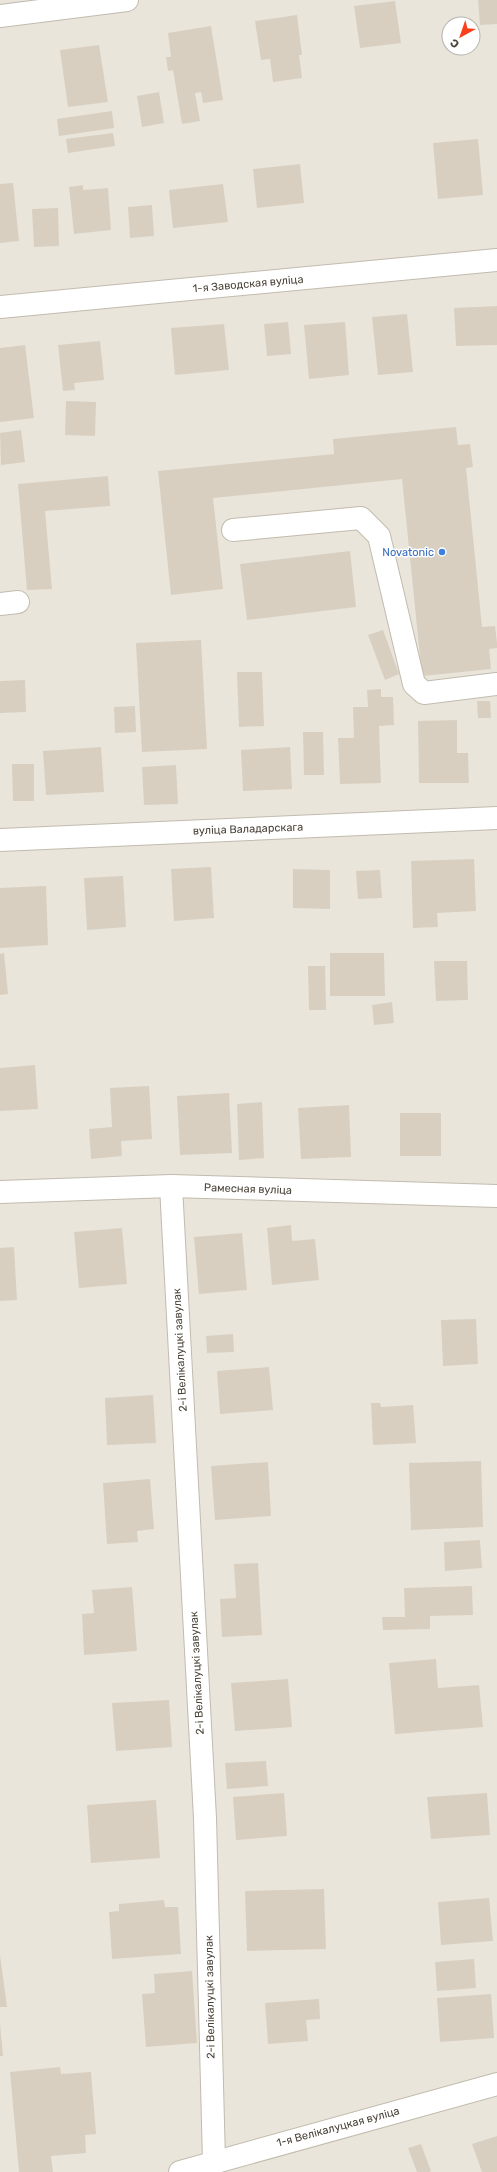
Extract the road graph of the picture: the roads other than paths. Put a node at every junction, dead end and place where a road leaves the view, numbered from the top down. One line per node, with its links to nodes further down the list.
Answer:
1 (126, 0): 2 (street)
2 (0, 16)
3 (497, 260): 4 (street, 1-я Заводская вуліца)
4 (0, 307)
5 (234, 530): 6 (street)
6 (497, 684)
7 (497, 818): 8 (street, вуліца Валадарскага)
8 (0, 840)
9 (171, 1186): 10 (street, Рамесная вуліца); 11 (street, Рамесная вуліца); 13 (street, 2-і Велікалуцкі завулак)
10 (0, 1192)
11 (497, 1196)
12 (497, 2084): 14 (street, 1-я Велікалуцкая вуліца)
13 (214, 2161): 14 (street, 1-я Велікалуцкая вуліца); 15 (street, 1-я Велікалуцкая вуліца)
14 (238, 2164)
15 (180, 2172)

